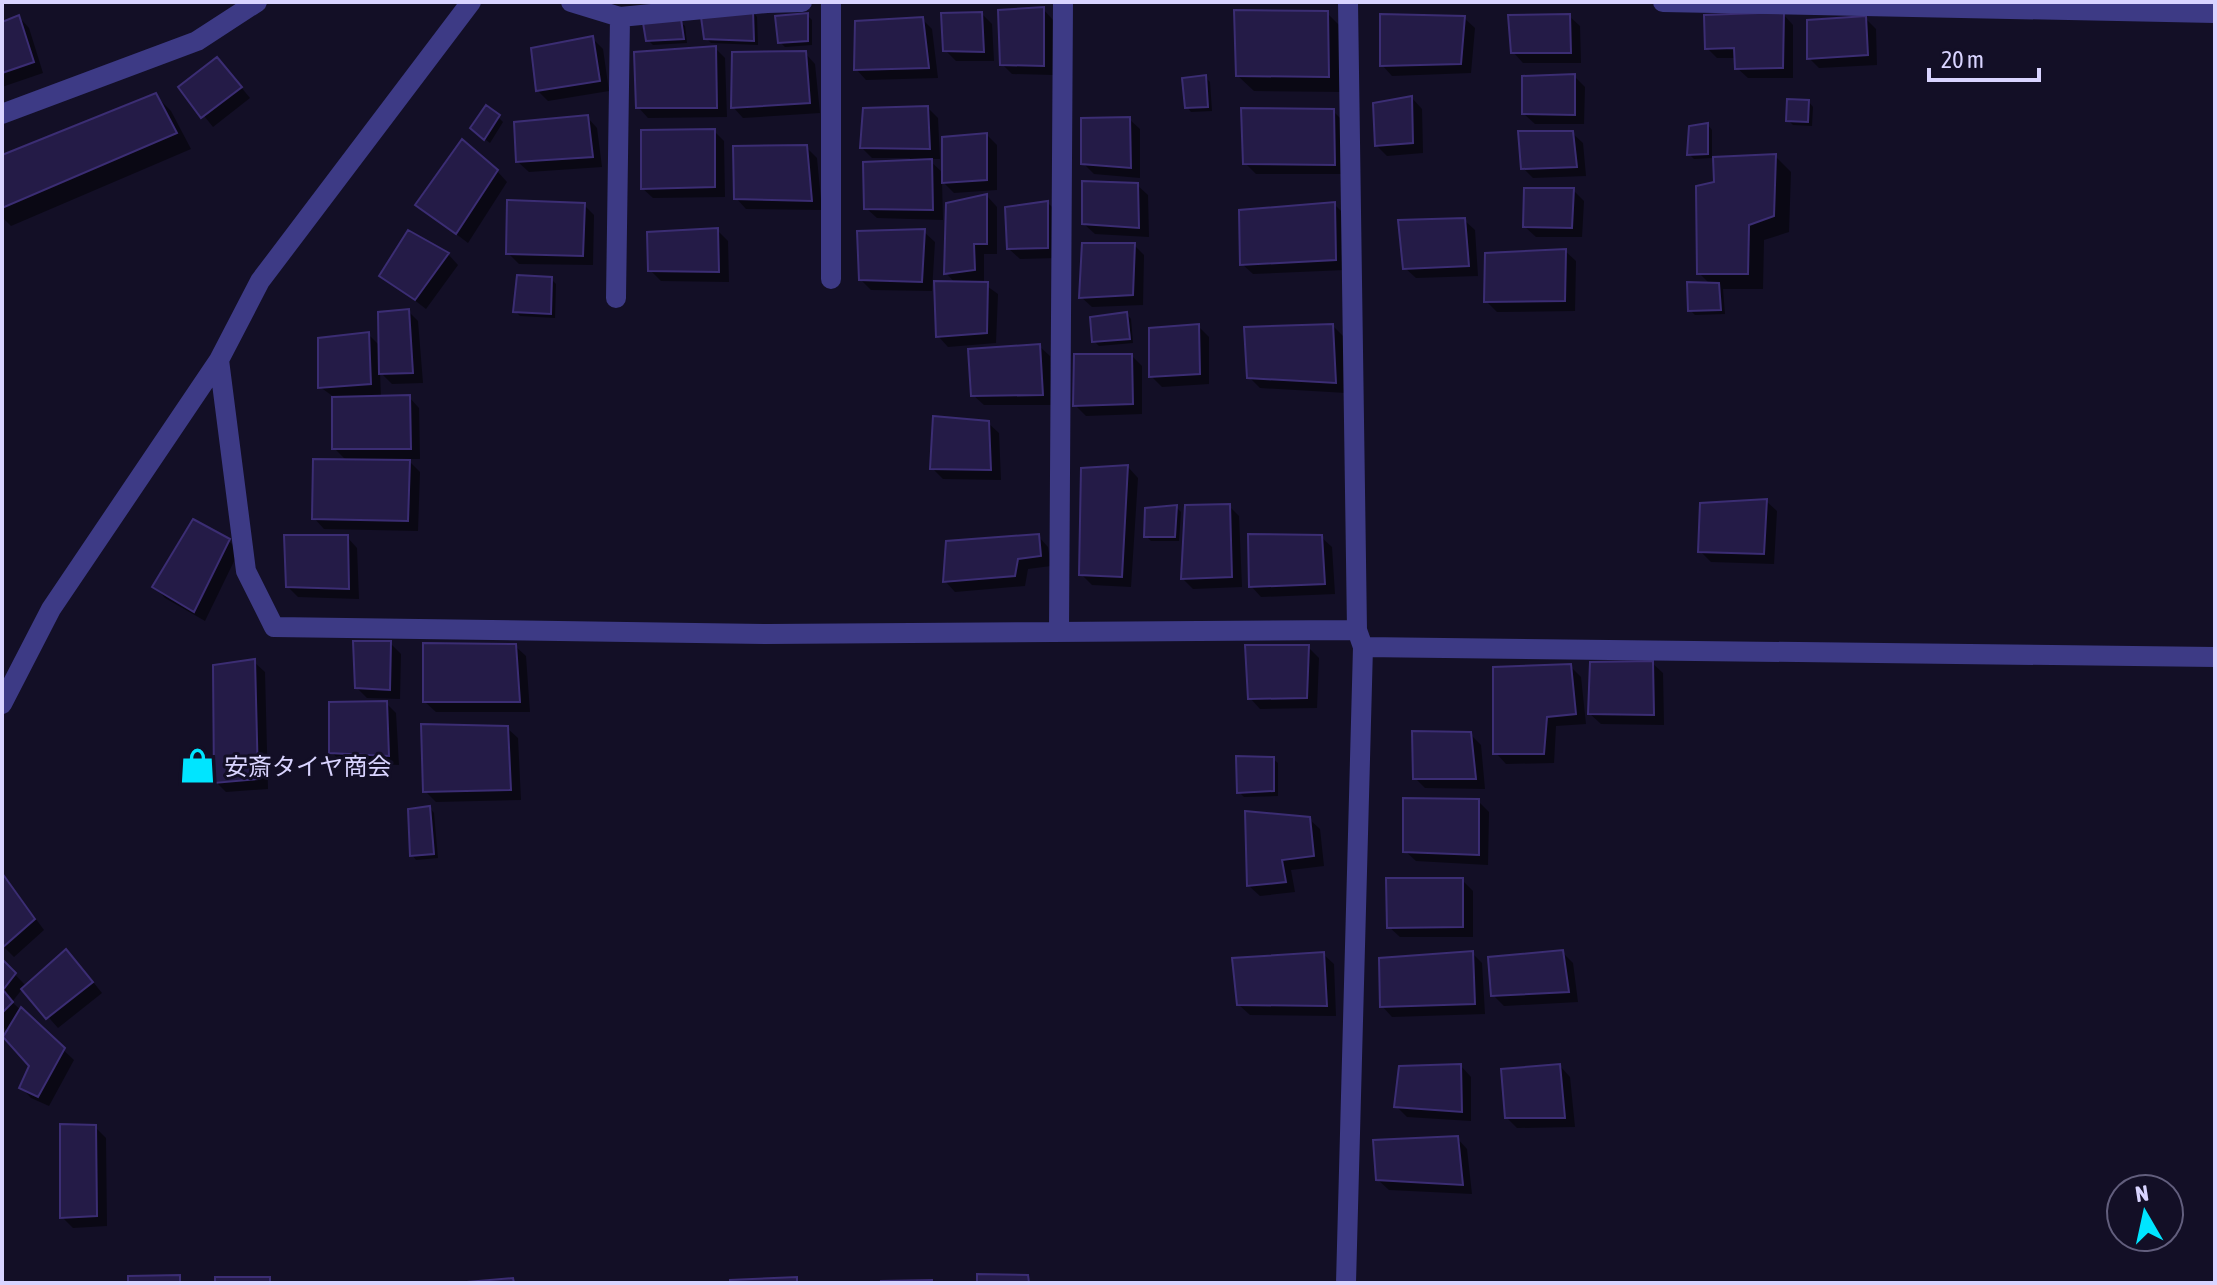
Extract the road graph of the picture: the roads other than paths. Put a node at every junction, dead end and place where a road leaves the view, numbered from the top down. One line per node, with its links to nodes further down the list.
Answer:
1 (257, 2): 11 (street)
2 (471, 2): 14 (street)
3 (571, 2): 10 (street)
4 (802, 2): 10 (street)
5 (831, 2): 12 (street)
6 (1063, 2): 15 (street)
7 (1348, 2): 16 (street)
8 (1663, 2): 9 (street)
9 (2215, 13)
10 (620, 17): 13 (street)
11 (2, 114)
12 (831, 279)
13 (616, 298)
14 (219, 360): 15 (street); 18 (street)
15 (1059, 632): 16 (street)
16 (1360, 638): 17 (street); 19 (street)
17 (2215, 657)
18 (2, 704)
19 (1346, 1283)

